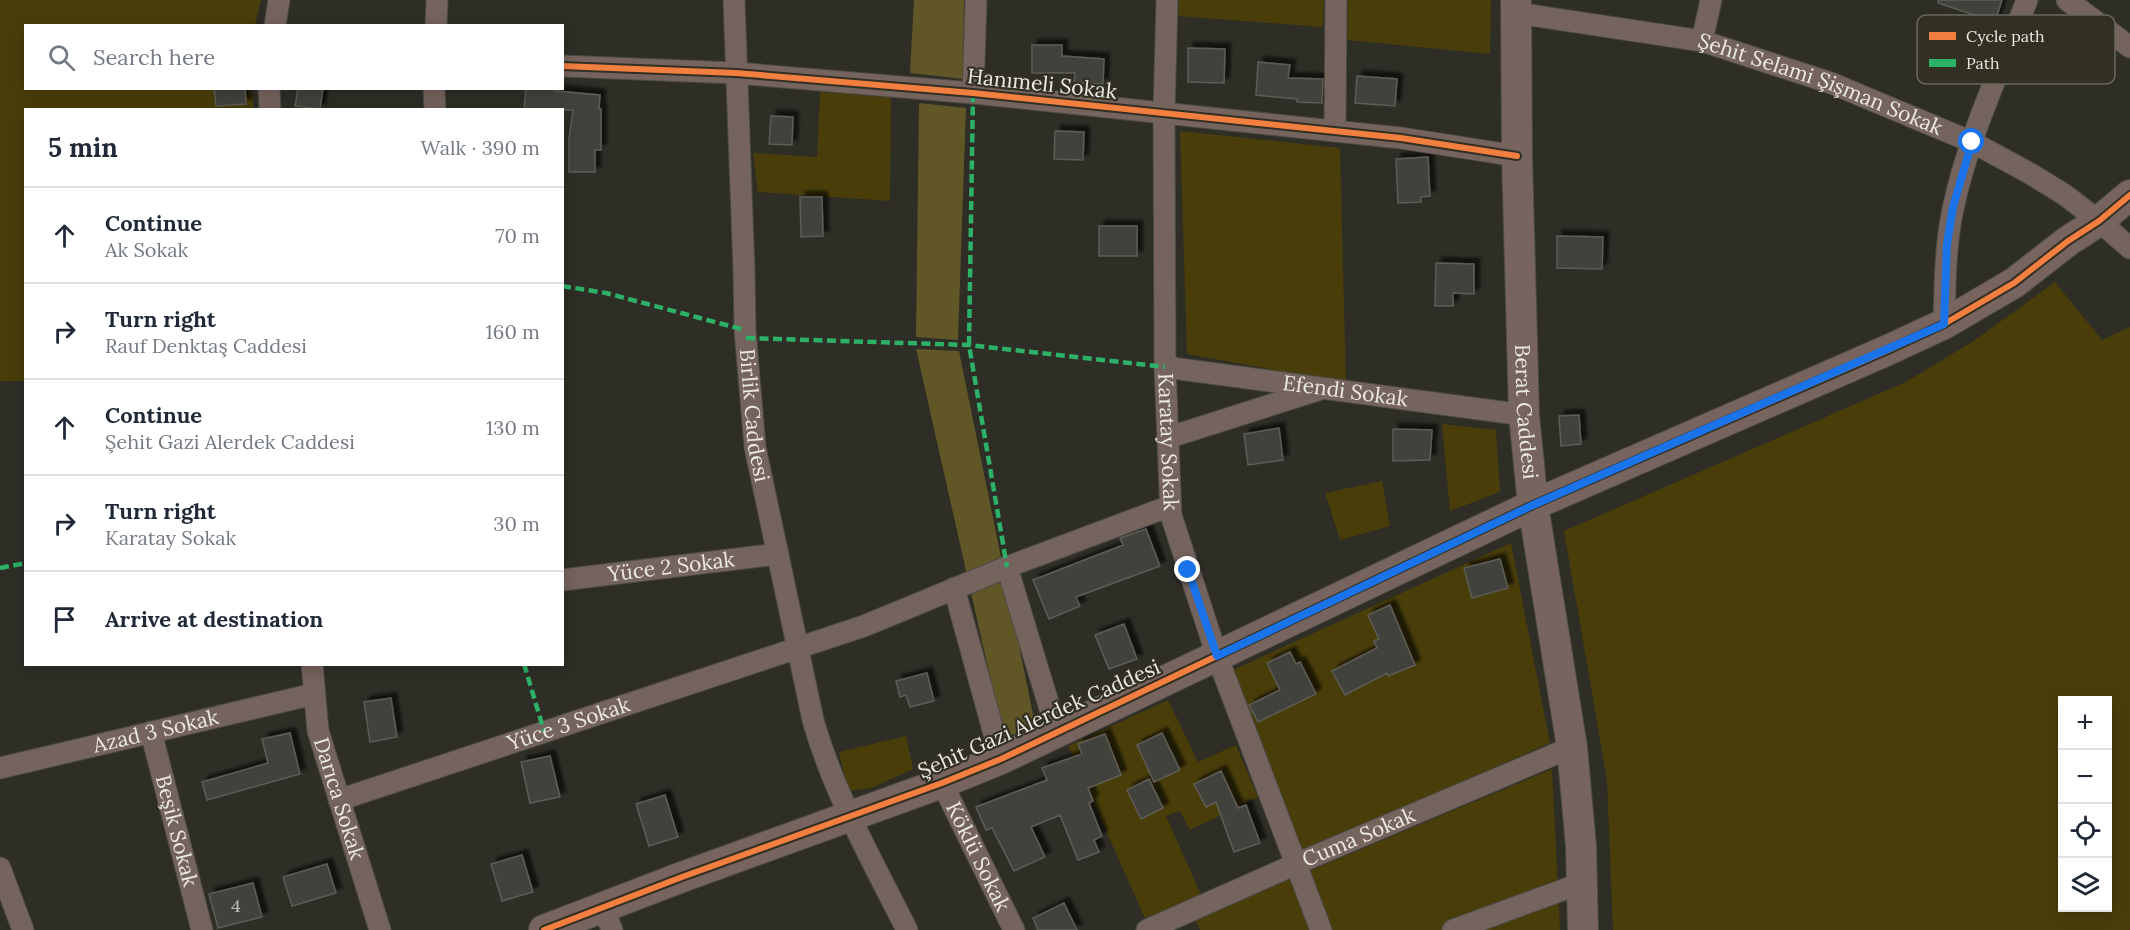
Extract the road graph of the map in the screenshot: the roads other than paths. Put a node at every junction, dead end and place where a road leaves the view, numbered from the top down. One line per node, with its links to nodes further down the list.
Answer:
1 (279, 0): 13 (street)
2 (437, 0): 14 (street)
3 (734, 0): 19 (street, Birlik Caddesi)
4 (976, 0): 23 (street)
5 (1167, 0): 26 (street, Karatay Sokak)
6 (1336, 0): 27 (street)
7 (1711, 0): 16 (street)
8 (2027, 0): 11 (street)
9 (2067, 0): 12 (street)
10 (1516, 7): 16 (street, Şehit Selami Şişman Sokak); 29 (street, Berat Caddesi)
11 (2021, 15)
12 (2087, 15)
13 (275, 24)
14 (435, 24)
15 (2115, 36): 17 (street)
16 (1702, 41): 28 (street, Şehit Selami Şişman Sokak)
17 (2130, 47)
18 (564, 66): 19 (street, Hanımeli Sokak)
19 (736, 73): 23 (street, Hanımeli Sokak); 40 (street, Birlik Caddesi)
20 (1994, 84): 28 (street)
21 (268, 90): 24 (street)
22 (434, 90): 25 (street)
23 (973, 93): 26 (street, Hanımeli Sokak)
24 (270, 108)
25 (435, 108)
26 (1164, 114): 27 (street, Hanımeli Sokak); 34 (street, Karatay Sokak)
27 (1335, 131): 29 (street, Hanımeli Sokak)
28 (1972, 142): 31 (street, Şehit Selami Şişman Sokak); 33 (street)
29 (1517, 156): 36 (street, Berat Caddesi)
30 (2130, 195): 31 (street, Şehit Gazi Alerdek Caddesi)
31 (2099, 221): 32 (street, Şehit Selami Şişman Sokak); 33 (street, Şehit Gazi Alerdek Caddesi)
32 (2130, 248)
33 (1944, 324): 38 (street, Şehit Gazi Alerdek Caddesi)
34 (1165, 367): 35 (street, Efendi Sokak); 37 (street, Karatay Sokak)
35 (1324, 388): 36 (street, Efendi Sokak); 37 (street)
36 (1524, 415): 38 (street, Berat Caddesi)
37 (1167, 438): 39 (street, Karatay Sokak)
38 (1533, 505): 45 (street, Şehit Gazi Alerdek Caddesi); 50 (street, Berat Caddesi)
39 (1170, 506): 41 (street, Yüce 3 Sokak); 45 (street, Karatay Sokak)
40 (778, 554): 42 (street, Yüce 2 Sokak); 44 (street, Birlik Caddesi)
41 (1007, 567): 43 (street, Yüce 3 Sokak); 49 (street)
42 (564, 580)
43 (954, 588): 44 (street, Yüce 3 Sokak); 51 (street)
44 (798, 648): 54 (street, Yüce 3 Sokak); 55 (street, Birlik Caddesi)
45 (1217, 656): 49 (street, Şehit Gazi Alerdek Caddesi); 56 (street, Karatay Sokak)
46 (312, 666): 47 (street, Darıca Sokak)
47 (314, 694): 48 (street, Azad 3 Sokak); 54 (street, Darıca Sokak)
48 (151, 732): 52 (street, Azad 3 Sokak); 61 (street, Beşik Sokak)
49 (1057, 732): 51 (street, Şehit Gazi Alerdek Caddesi)
50 (1572, 747): 56 (street, Cuma Sokak); 58 (street, Berat Caddesi)
51 (1001, 759): 53 (street, Şehit Gazi Alerdek Caddesi)
52 (0, 768)
53 (942, 783): 55 (street, Şehit Gazi Alerdek Caddesi); 65 (street, Köklü Sokak)
54 (339, 800): 62 (street, Darıca Sokak)
55 (851, 816): 59 (street, Şehit Gazi Alerdek Caddesi); 64 (street, Birlik Caddesi)
56 (1296, 864): 66 (street, Cuma Sokak); 67 (street, Karatay Sokak)
57 (0, 868): 60 (street)
58 (1582, 883): 68 (street); 69 (street, Berat Caddesi)
59 (608, 919): 63 (street, Şehit Gazi Alerdek Caddesi)
60 (23, 930)
61 (202, 930)
62 (380, 930)
63 (544, 930)
64 (907, 930)
65 (1014, 930)
66 (1147, 930)
67 (1320, 930)
68 (1452, 930)
69 (1582, 930)

